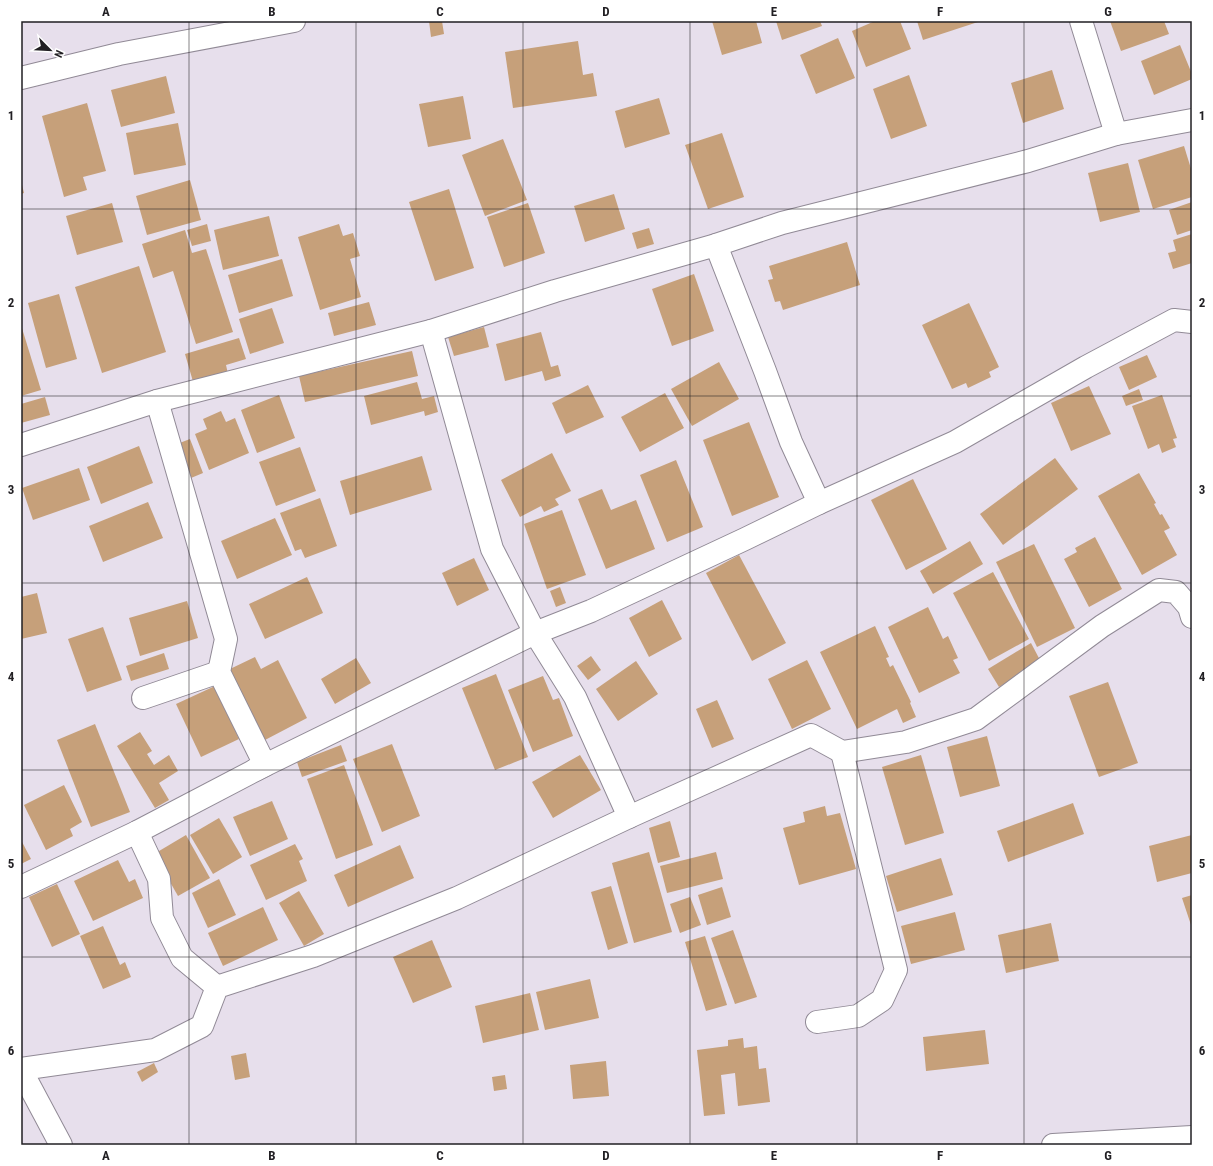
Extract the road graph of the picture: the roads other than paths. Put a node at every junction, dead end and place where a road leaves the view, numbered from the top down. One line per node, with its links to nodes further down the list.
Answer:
1 (294, 21): 3 (main road)
2 (1081, 21): 5 (main road)
3 (21, 78)
4 (1192, 120): 5 (main road)
5 (1116, 134): 6 (main road)
6 (716, 245): 8 (main road); 11 (main road)
7 (1192, 322): 11 (main road)
8 (431, 331): 9 (main road); 13 (main road)
9 (157, 401): 10 (main road); 14 (main road)
10 (21, 445)
11 (819, 503): 13 (main road)
12 (1192, 617): 16 (main road)
13 (535, 633): 17 (main road); 18 (main road)
14 (219, 672): 15 (main road); 17 (main road)
15 (143, 698)
16 (842, 752): 18 (main road); 22 (main road)
17 (255, 770): 19 (main road)
18 (630, 817): 21 (main road)
19 (137, 832): 20 (main road); 21 (main road)
20 (21, 887)
21 (217, 987): 23 (main road)
22 (817, 1022)
23 (21, 1069): 25 (main road)
24 (1192, 1137): 26 (main road)
25 (61, 1145)
26 (1053, 1145)

